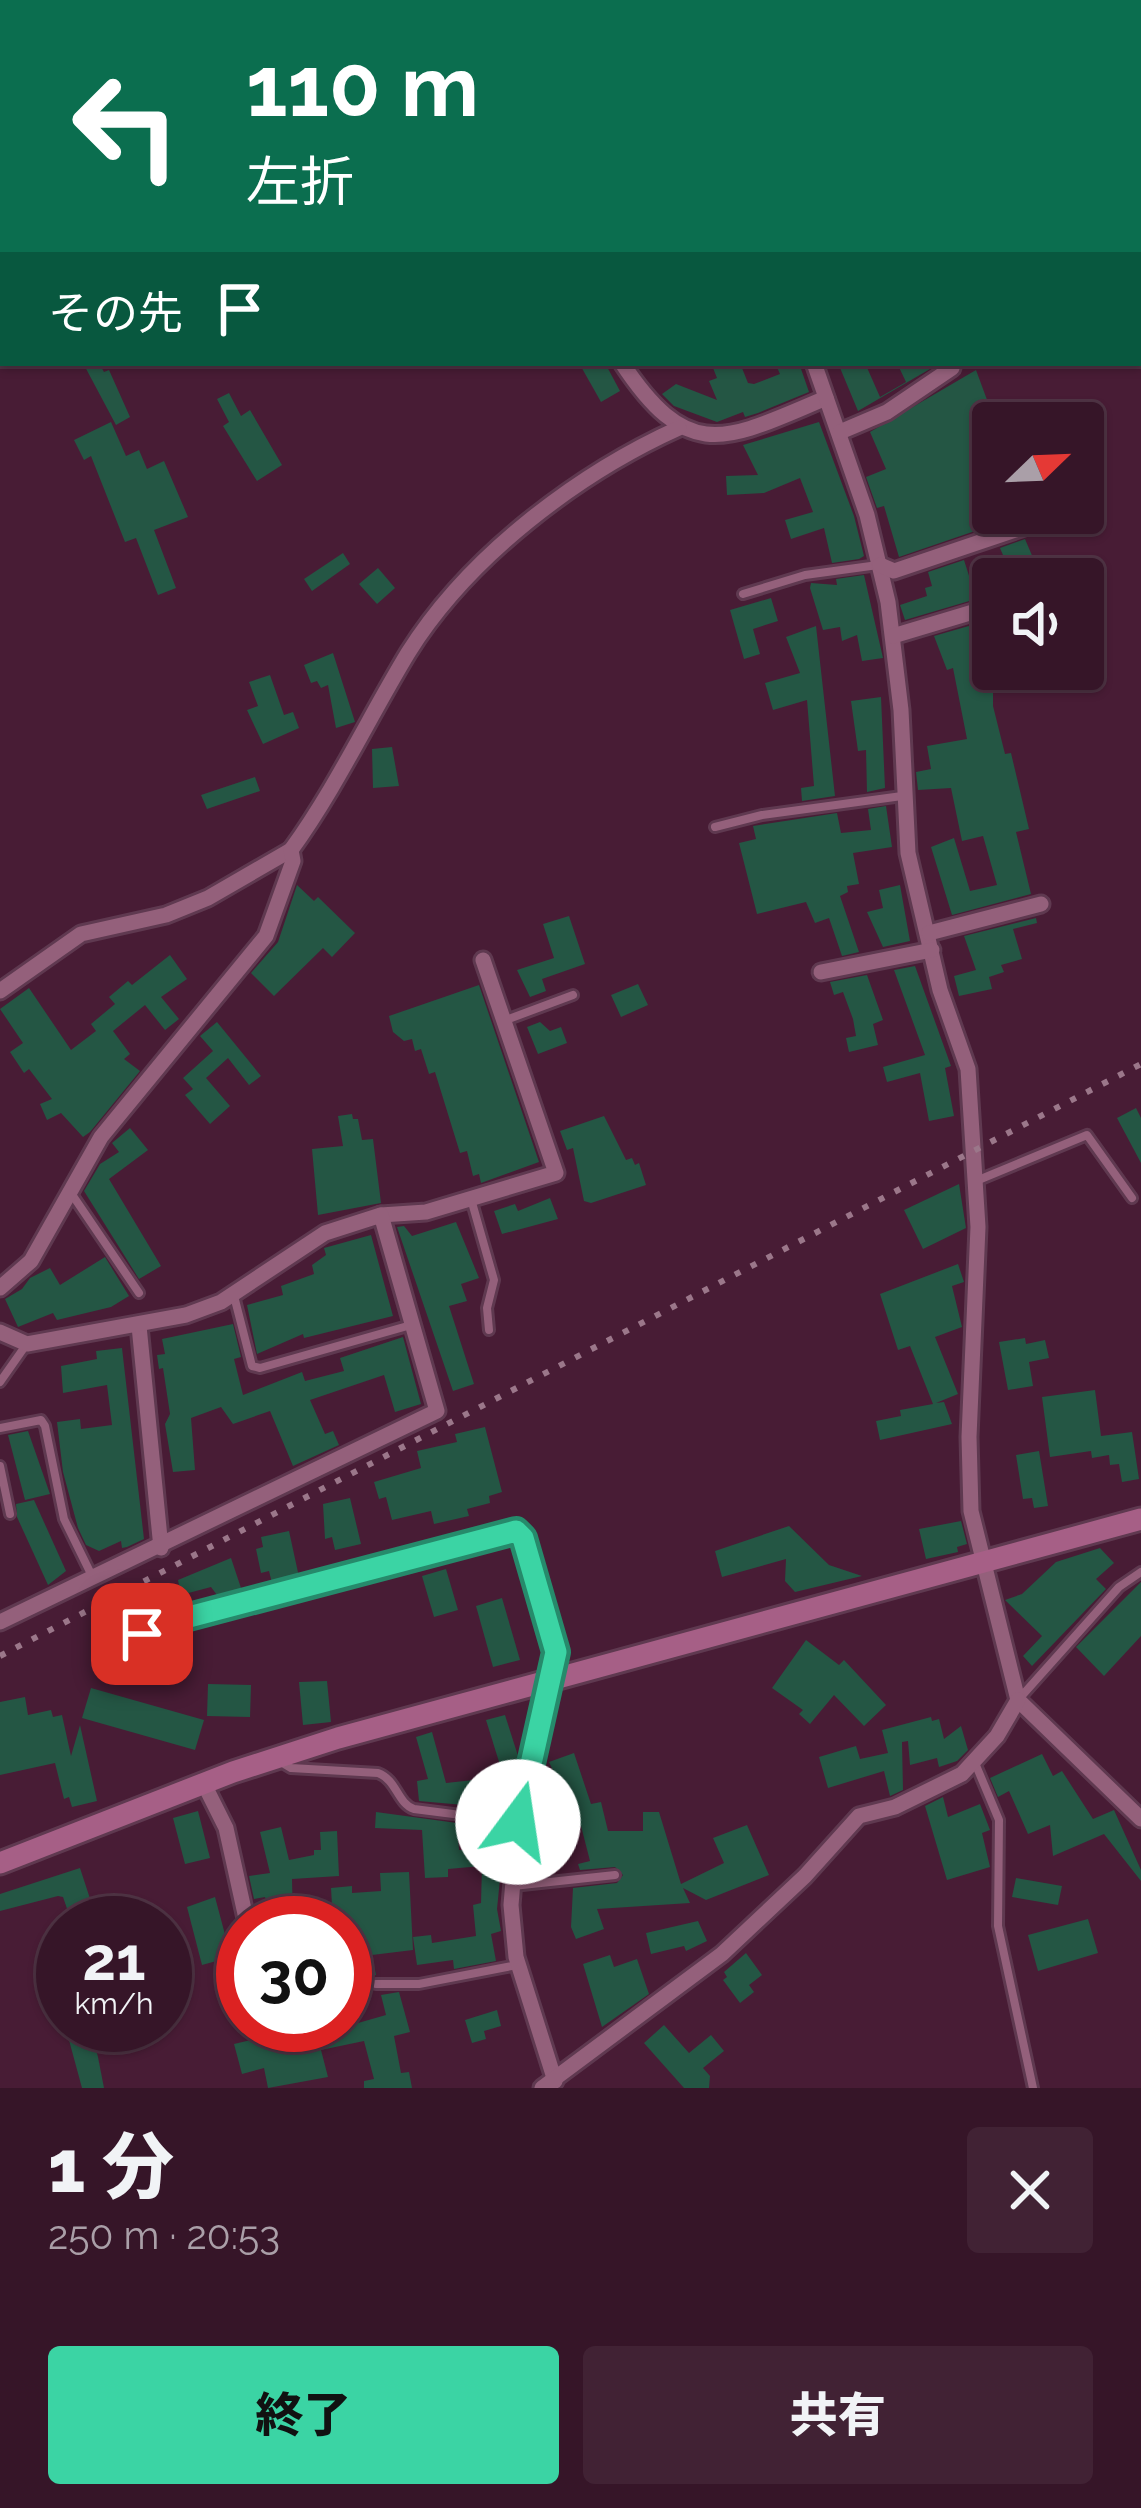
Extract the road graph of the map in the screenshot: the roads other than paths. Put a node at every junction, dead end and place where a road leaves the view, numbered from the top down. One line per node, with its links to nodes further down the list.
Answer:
1 (624, 366): 5 (street)
2 (815, 366): 4 (street)
3 (952, 368): 6 (street)
4 (826, 398): 5 (street); 6 (street)
5 (679, 428): 14 (street)
6 (840, 432): 8 (street)
7 (1004, 534): 8 (street)
8 (880, 565): 9 (lane); 11 (street)
9 (743, 594)
10 (972, 612): 11 (street)
11 (893, 636): 12 (street)
12 (902, 796): 13 (lane); 16 (street)
13 (715, 827)
14 (291, 850): 19 (street); 23 (street)
15 (1042, 904): 16 (street)
16 (931, 941): 18 (street); 22 (street)
17 (483, 960): 21 (street)
18 (821, 972)
19 (0, 991)
20 (573, 995): 21 (lane)
21 (505, 1020): 24 (street)
22 (974, 1182): 25 (lane); 42 (street)
23 (70, 1192): 27 (street); 28 (lane)
24 (470, 1197): 26 (street); 32 (lane)
25 (1132, 1198)
26 (381, 1215): 29 (street); 30 (street)
27 (0, 1288)
28 (139, 1293)
29 (233, 1293): 30 (lane); 31 (street)
30 (412, 1324): 40 (street)
31 (139, 1326): 34 (street); 40 (street)
32 (490, 1330)
33 (0, 1332): 34 (street)
34 (27, 1344): 35 (lane)
35 (0, 1382)
36 (0, 1428): 44 (lane)
37 (0, 1466): 38 (lane)
38 (10, 1514)
39 (1141, 1519): 42 (street)
40 (160, 1548): 44 (street)
41 (398, 1559): 46 (lane); 47 (street)
42 (983, 1561): 47 (street); 48 (street)
43 (1141, 1572): 48 (lane)
44 (94, 1579): 45 (street)
45 (0, 1622)
46 (142, 1634)
47 (550, 1681): 49 (street); 53 (street)
48 (1018, 1700): 50 (street); 52 (street)
49 (274, 1758): 51 (street); 53 (lane)
50 (975, 1763): 60 (street); 61 (lane)
51 (204, 1784): 54 (street); 57 (street)
52 (1141, 1819)
53 (518, 1822): 56 (street)
54 (0, 1863)
55 (615, 1875): 56 (lane)
56 (512, 1886): 58 (street)
57 (242, 1896)
58 (518, 1964): 59 (lane); 60 (street)
59 (376, 1984)
60 (549, 2084)
61 (1033, 2088)

